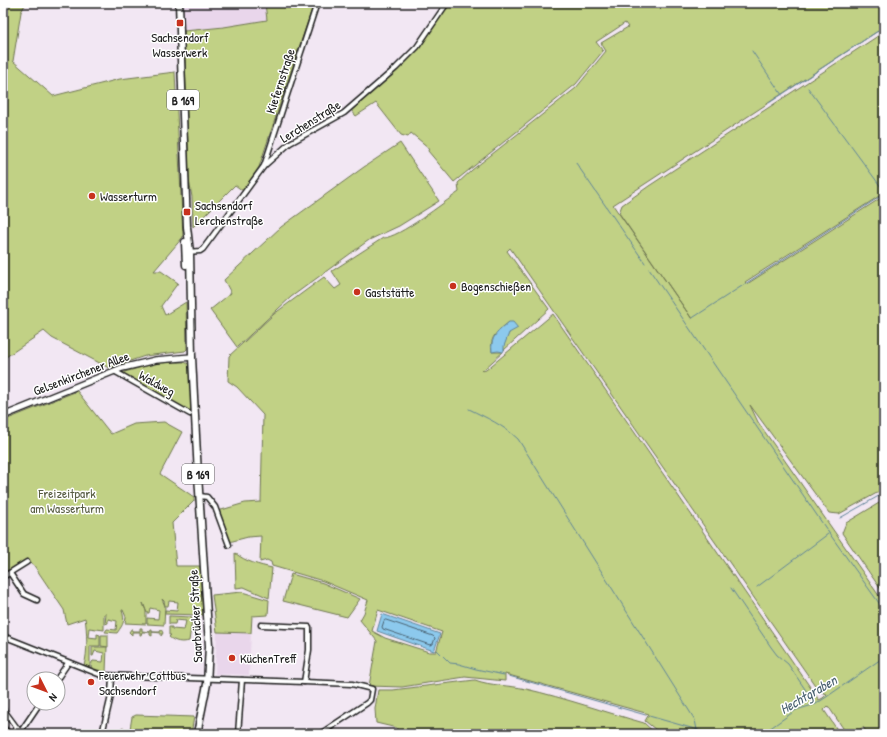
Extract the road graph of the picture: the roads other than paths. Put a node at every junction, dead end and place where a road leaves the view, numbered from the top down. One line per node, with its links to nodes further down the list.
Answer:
1 (179, 3): 5 (main road, Saarbrücker Straße / B 169)
2 (317, 3): 4 (street, Kiefernstraße)
3 (447, 3): 4 (street, Lerchenstraße)
4 (264, 166): 5 (street, Lerchenstraße)
5 (188, 252): 6 (main road, Saarbrücker Straße / B 169)
6 (192, 357): 7 (main road, Gelsenkirchener Allee); 10 (main road, Saarbrücker Straße / B 169)
7 (114, 371): 8 (street, Waldweg); 9 (main road, Gelsenkirchener Allee)
8 (190, 414)
9 (3, 416)
10 (200, 496): 11 (street); 21 (main road, Saarbrücker Straße / B 169)
11 (230, 546)
12 (27, 562): 13 (street)
13 (10, 573): 14 (street); 15 (street)
14 (3, 577)
15 (37, 600)
16 (261, 625): 23 (street)
17 (3, 636): 18 (street)
18 (68, 662): 19 (street); 20 (street)
19 (62, 671)
20 (112, 676): 21 (street); 29 (street)
21 (207, 679): 22 (street); 30 (main road, Saarbrücker Straße / B 169)
22 (242, 680): 23 (street); 31 (street)
23 (304, 682): 32 (street)
24 (3, 709): 27 (street)
25 (35, 711): 27 (street)
26 (3, 727): 28 (street)
27 (20, 733)
28 (9, 734)
29 (102, 734)
30 (197, 734)
31 (238, 734)
32 (320, 734)

